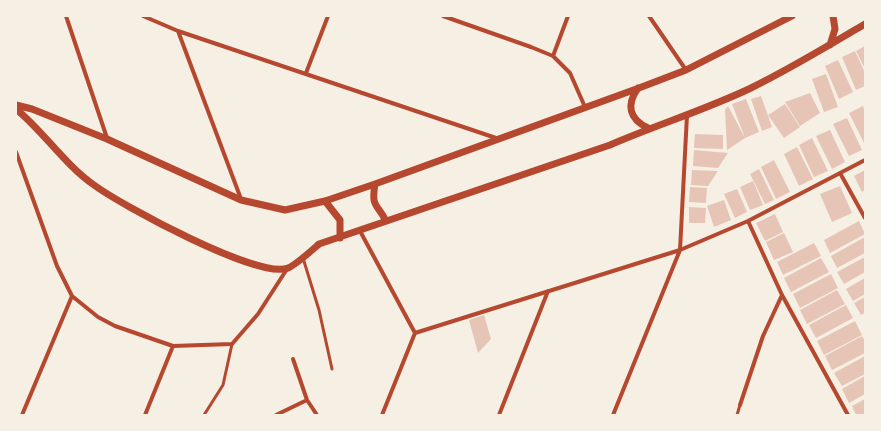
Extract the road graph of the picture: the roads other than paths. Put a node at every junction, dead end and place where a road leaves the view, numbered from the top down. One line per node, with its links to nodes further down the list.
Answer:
1 (66, 16): 21 (street)
2 (143, 16): 10 (street)
3 (328, 16): 14 (street)
4 (445, 16): 12 (street)
5 (568, 16): 12 (street)
6 (650, 16): 13 (street)
7 (833, 16): 11 (street)
8 (789, 17): 13 (street)
9 (865, 24): 11 (street)
10 (178, 31): 14 (street); 27 (street)
11 (830, 45): 19 (street)
12 (553, 56): 17 (street)
13 (686, 70): 15 (street)
14 (306, 73): 22 (street)
15 (639, 88): 17 (street); 20 (street)
16 (16, 105): 21 (street)
17 (585, 107): 22 (street)
18 (16, 109): 36 (street)
19 (687, 115): 20 (street); 34 (street)
20 (648, 128): 30 (street)
21 (107, 138): 27 (street)
22 (499, 139): 26 (street)
23 (16, 152): 39 (street)
24 (865, 160): 25 (street)
25 (840, 173): 29 (street); 31 (street)
26 (376, 184): 28 (street); 30 (street)
27 (241, 200): 28 (street)
28 (325, 201): 33 (street)
29 (865, 218)
30 (386, 220): 32 (street)
31 (748, 221): 34 (street); 38 (street)
32 (360, 231): 33 (street); 40 (street)
33 (340, 238): 35 (street)
34 (680, 250): 37 (street); 54 (street)
35 (303, 257): 36 (street); 44 (lane)
36 (287, 269): 41 (street)
37 (548, 291): 40 (street); 53 (street)
38 (782, 295): 46 (street); 56 (street)
39 (72, 296): 42 (street); 47 (street)
40 (414, 333): 52 (street)
41 (232, 344): 42 (street); 49 (lane)
42 (173, 346): 48 (street)
43 (293, 359): 45 (street)
44 (332, 369)
45 (307, 400): 50 (street); 51 (street)
46 (740, 405): 55 (lane)
47 (22, 415)
48 (145, 415)
49 (204, 415)
50 (276, 415)
51 (317, 415)
52 (382, 415)
53 (499, 415)
54 (613, 415)
55 (737, 415)
56 (848, 415)

